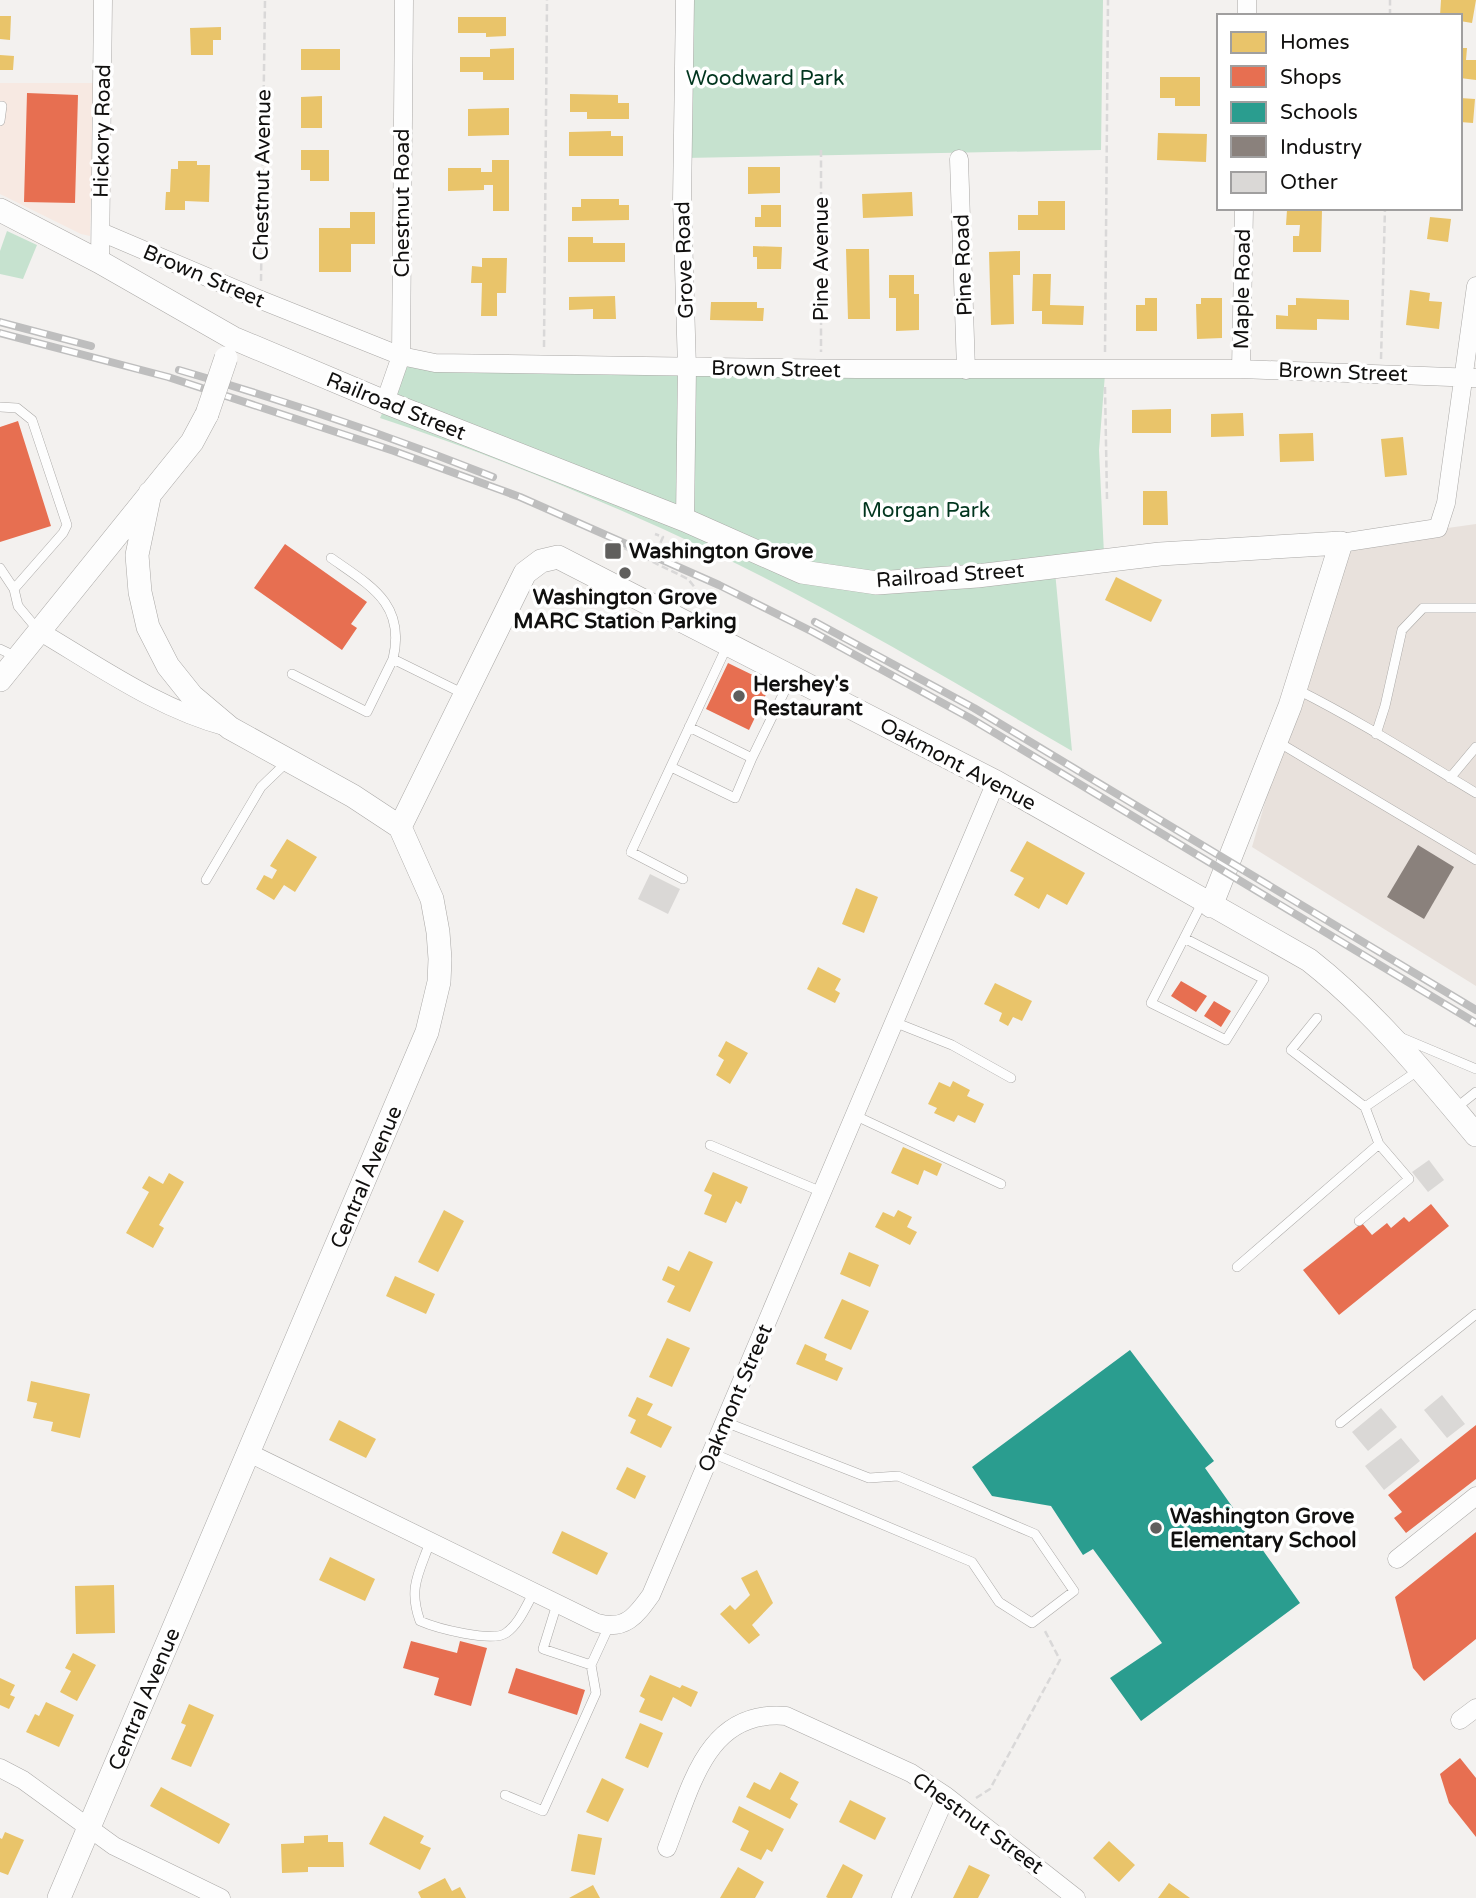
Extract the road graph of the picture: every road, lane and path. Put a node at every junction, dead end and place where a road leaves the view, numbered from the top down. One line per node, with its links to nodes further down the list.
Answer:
1 (103, 0): 14 (street, Hickory Road)
2 (265, 0): 17 (path, Chestnut Avenue)
3 (404, 0): 19 (street, Chestnut Road)
4 (548, 0): 20 (path)
5 (685, 0): 22 (street, Grove Road)
6 (1108, 0): 21 (path)
7 (0, 106): 8 (lane)
8 (0, 121)
9 (821, 150): 23 (path, Pine Avenue)
10 (959, 159): 25 (street, Pine Road)
11 (0, 210): 15 (street, Railroad Street)
12 (1244, 210): 24 (street, Maple Road)
13 (1385, 210): 26 (path)
14 (101, 232): 15 (street, Hickory Road); 17 (street, Brown Street)
15 (100, 262): 18 (street, Railroad Street)
16 (1476, 286): 27 (street)
17 (261, 300): 19 (street, Brown Street)
18 (230, 348): 28 (street, Railroad Street); 30 (street, bridge)
19 (401, 356): 20 (street, Brown Street); 28 (street, Chestnut Road)
20 (544, 365): 22 (street, Brown Street)
21 (1105, 367): 24 (street, Brown Street); 25 (street, Brown Street); 31 (path)
22 (687, 368): 23 (street, Brown Street); 32 (street, Grove Road)
23 (821, 369): 25 (street, Brown Street)
24 (1241, 369): 26 (street, Brown Street)
25 (966, 370)
26 (1381, 373): 27 (street, Brown Street)
27 (1470, 377): 34 (street)
28 (385, 402): 32 (street, Railroad Street)
29 (0, 407): 39 (lane)
30 (150, 493): 42 (street); 52 (street)
31 (1107, 499)
32 (685, 520): 34 (street, Railroad Street)
33 (655, 534): 37 (path)
34 (1341, 543): 49 (street)
35 (624, 548): 37 (path)
36 (331, 558): 45 (lane)
37 (652, 562): 40 (path)
38 (0, 568): 39 (lane)
39 (14, 589): 42 (lane)
40 (696, 589)
41 (1476, 608): 53 (lane)
42 (39, 631): 44 (street); 52 (street)
43 (728, 643): 47 (street, Oakmont Avenue); 50 (street, Oakmont Avenue); 51 (lane)
44 (9, 653): 48 (street)
45 (393, 659): 46 (lane); 50 (lane)
46 (292, 674)
47 (792, 676): 56 (lane); 60 (street, Oakmont Avenue)
48 (0, 680)
49 (1296, 689): 53 (lane); 54 (street)
50 (466, 695): 62 (street, Oakmont Avenue)
51 (689, 727): 56 (lane); 58 (lane)
52 (230, 728): 57 (street)
53 (1376, 734): 59 (lane)
54 (1277, 741): 63 (lane); 66 (street)
55 (1476, 747): 59 (lane)
56 (752, 758): 58 (lane)
57 (289, 761): 62 (street); 65 (lane)
58 (671, 767): 64 (lane)
59 (1450, 778): 61 (lane)
60 (996, 782): 66 (street, Oakmont Avenue); 69 (street, Oakmont Street)
61 (1476, 793)
62 (400, 827): 88 (street, Central Avenue)
63 (1476, 860)
64 (683, 879)
65 (206, 880)
66 (1207, 903): 67 (lane); 70 (street, Oakmont Avenue)
67 (1184, 938): 67 (lane)
68 (1317, 1018): 75 (lane)
69 (894, 1022): 73 (lane); 77 (street, Oakmont Street)
70 (1389, 1033): 71 (street, Oakmont Avenue); 72 (lane)
71 (1420, 1069): 75 (lane); 76 (street, Oakmont Avenue)
72 (1476, 1069)
73 (1011, 1078)
74 (1476, 1093): 76 (lane)
75 (1365, 1107): 79 (lane)
76 (1454, 1109): 78 (street, Oakmont Avenue)
77 (854, 1115): 81 (lane); 82 (street, Oakmont Street)
78 (1476, 1135)
79 (1379, 1143): 83 (lane); 84 (lane)
80 (710, 1145): 82 (lane)
81 (1001, 1184)
82 (822, 1192): 86 (street, Oakmont Street)
83 (1359, 1221)
84 (1237, 1267)
85 (1476, 1314): 87 (lane)
86 (725, 1422): 89 (street, Oakmont Street); 95 (lane)
87 (1340, 1423)
88 (249, 1453): 91 (street); 104 (street, Central Avenue)
89 (712, 1453): 95 (lane); 96 (street, Oakmont Street)
90 (1476, 1496): 92 (street)
91 (430, 1542): 93 (street); 93 (lane)
92 (1396, 1559)
93 (534, 1592): 94 (street)
94 (557, 1604): 96 (street); 97 (lane)
95 (1038, 1618): 103 (path)
96 (609, 1626): 97 (lane)
97 (591, 1665): 101 (lane)
98 (1476, 1707): 99 (street)
99 (1460, 1720)
100 (0, 1768): 104 (street)
101 (505, 1795)
102 (946, 1796): 103 (street, Chestnut Street); 105 (street, Chestnut Street); 108 (street)
103 (965, 1811): 109 (street, Chestnut Street)
104 (89, 1828): 106 (street, Central Avenue); 107 (street)
105 (667, 1848)
106 (59, 1898)
107 (221, 1898)
108 (901, 1898)
109 (1076, 1898)

